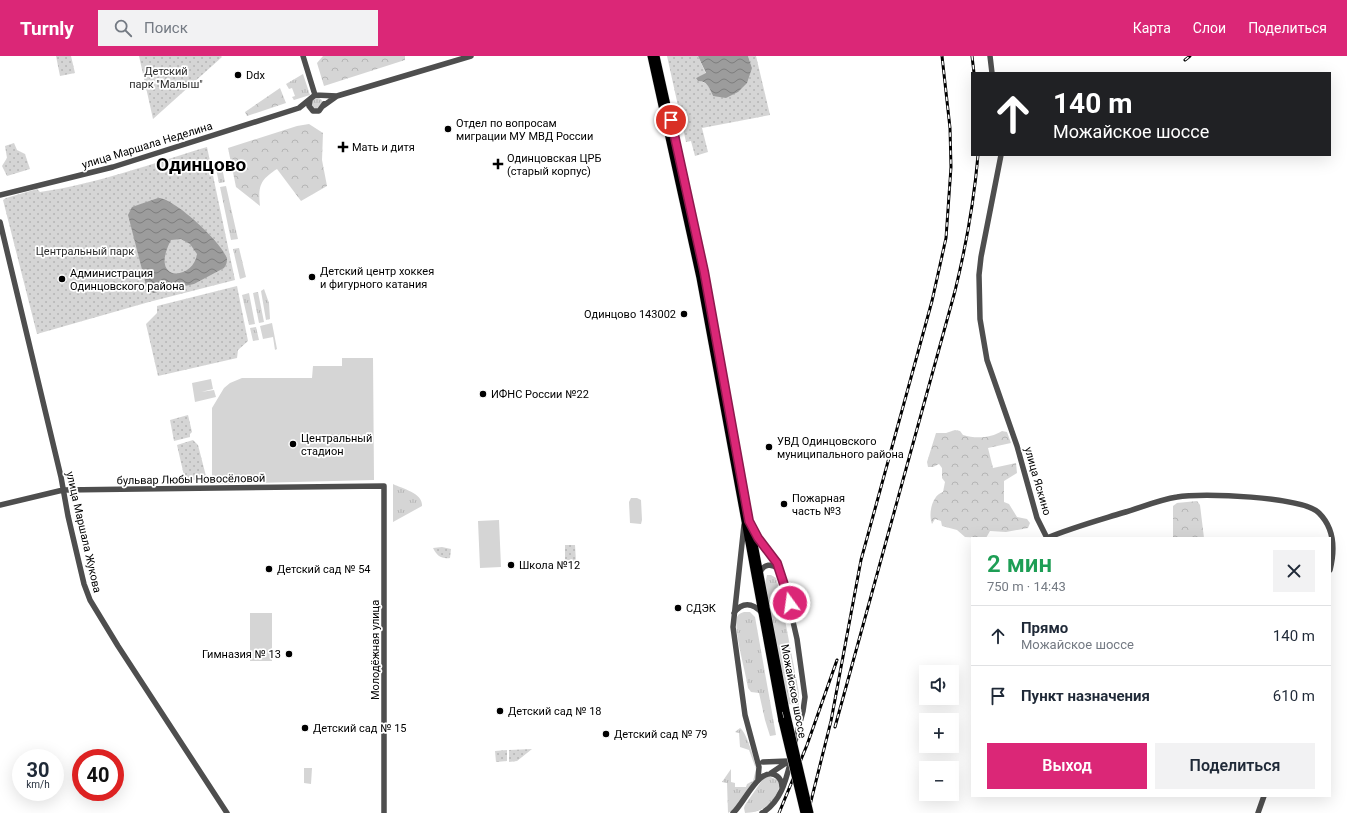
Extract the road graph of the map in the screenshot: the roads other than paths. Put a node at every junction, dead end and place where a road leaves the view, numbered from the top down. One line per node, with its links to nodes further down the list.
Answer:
1 (303, 56): 7 (street)
2 (471, 56): 9 (street, улица Маршала Неделина)
3 (651, 56): 20 (main road, Можайское шоссе)
4 (656, 56): 20 (main road, Можайское шоссе)
5 (990, 56): 6 (street)
6 (992, 72)
7 (315, 95): 8 (street, улица Маршала Неделина); 10 (street, улица Маршала Неделина)
8 (322, 95): 9 (street, улица Маршала Неделина); 11 (street)
9 (337, 96): 11 (street, улица Маршала Неделина)
10 (310, 100): 12 (street, улица Маршала Неделина); 13 (street)
11 (323, 106): 13 (street, улица Маршала Неделина)
12 (299, 108): 13 (street, улица Маршала Неделина); 15 (street, улица Маршала Неделина)
13 (312, 110)
14 (1001, 156): 21 (street, улица Яскино)
15 (0, 195)
16 (0, 222): 18 (street, улица Маршала Жукова)
17 (384, 486): 18 (street, бульвар Любы Новосёловой); 37 (street, Молодёжная улица)
18 (63, 490): 19 (street, бульвар Любы Новосёловой); 36 (street, улица Маршала Жукова)
19 (0, 505)
20 (747, 521): 24 (street); 25 (main road, Можайское шоссе); 26 (street); 27 (main road, Можайское шоссе)
21 (1046, 537)
22 (1050, 537): 23 (street, улица Яскино)
23 (1331, 565)
24 (780, 571): 25 (street); 29 (street)
25 (760, 572): 41 (main road, Можайское шоссе, bridge)
26 (734, 613): 27 (street); 28 (street)
27 (762, 613): 40 (main road, Можайское шоссе, bridge)
28 (756, 754): 30 (street); 32 (street)
29 (790, 760): 30 (street); 31 (street); 33 (street)
30 (763, 762): 31 (street)
31 (771, 773): 32 (street); 33 (street)
32 (758, 780): 35 (street)
33 (782, 789): 39 (street)
34 (1264, 797): 42 (street)
35 (740, 810): 38 (street)
36 (227, 813)
37 (384, 813)
38 (733, 813)
39 (762, 813)
40 (804, 813)
41 (810, 813)
42 (1258, 813)

